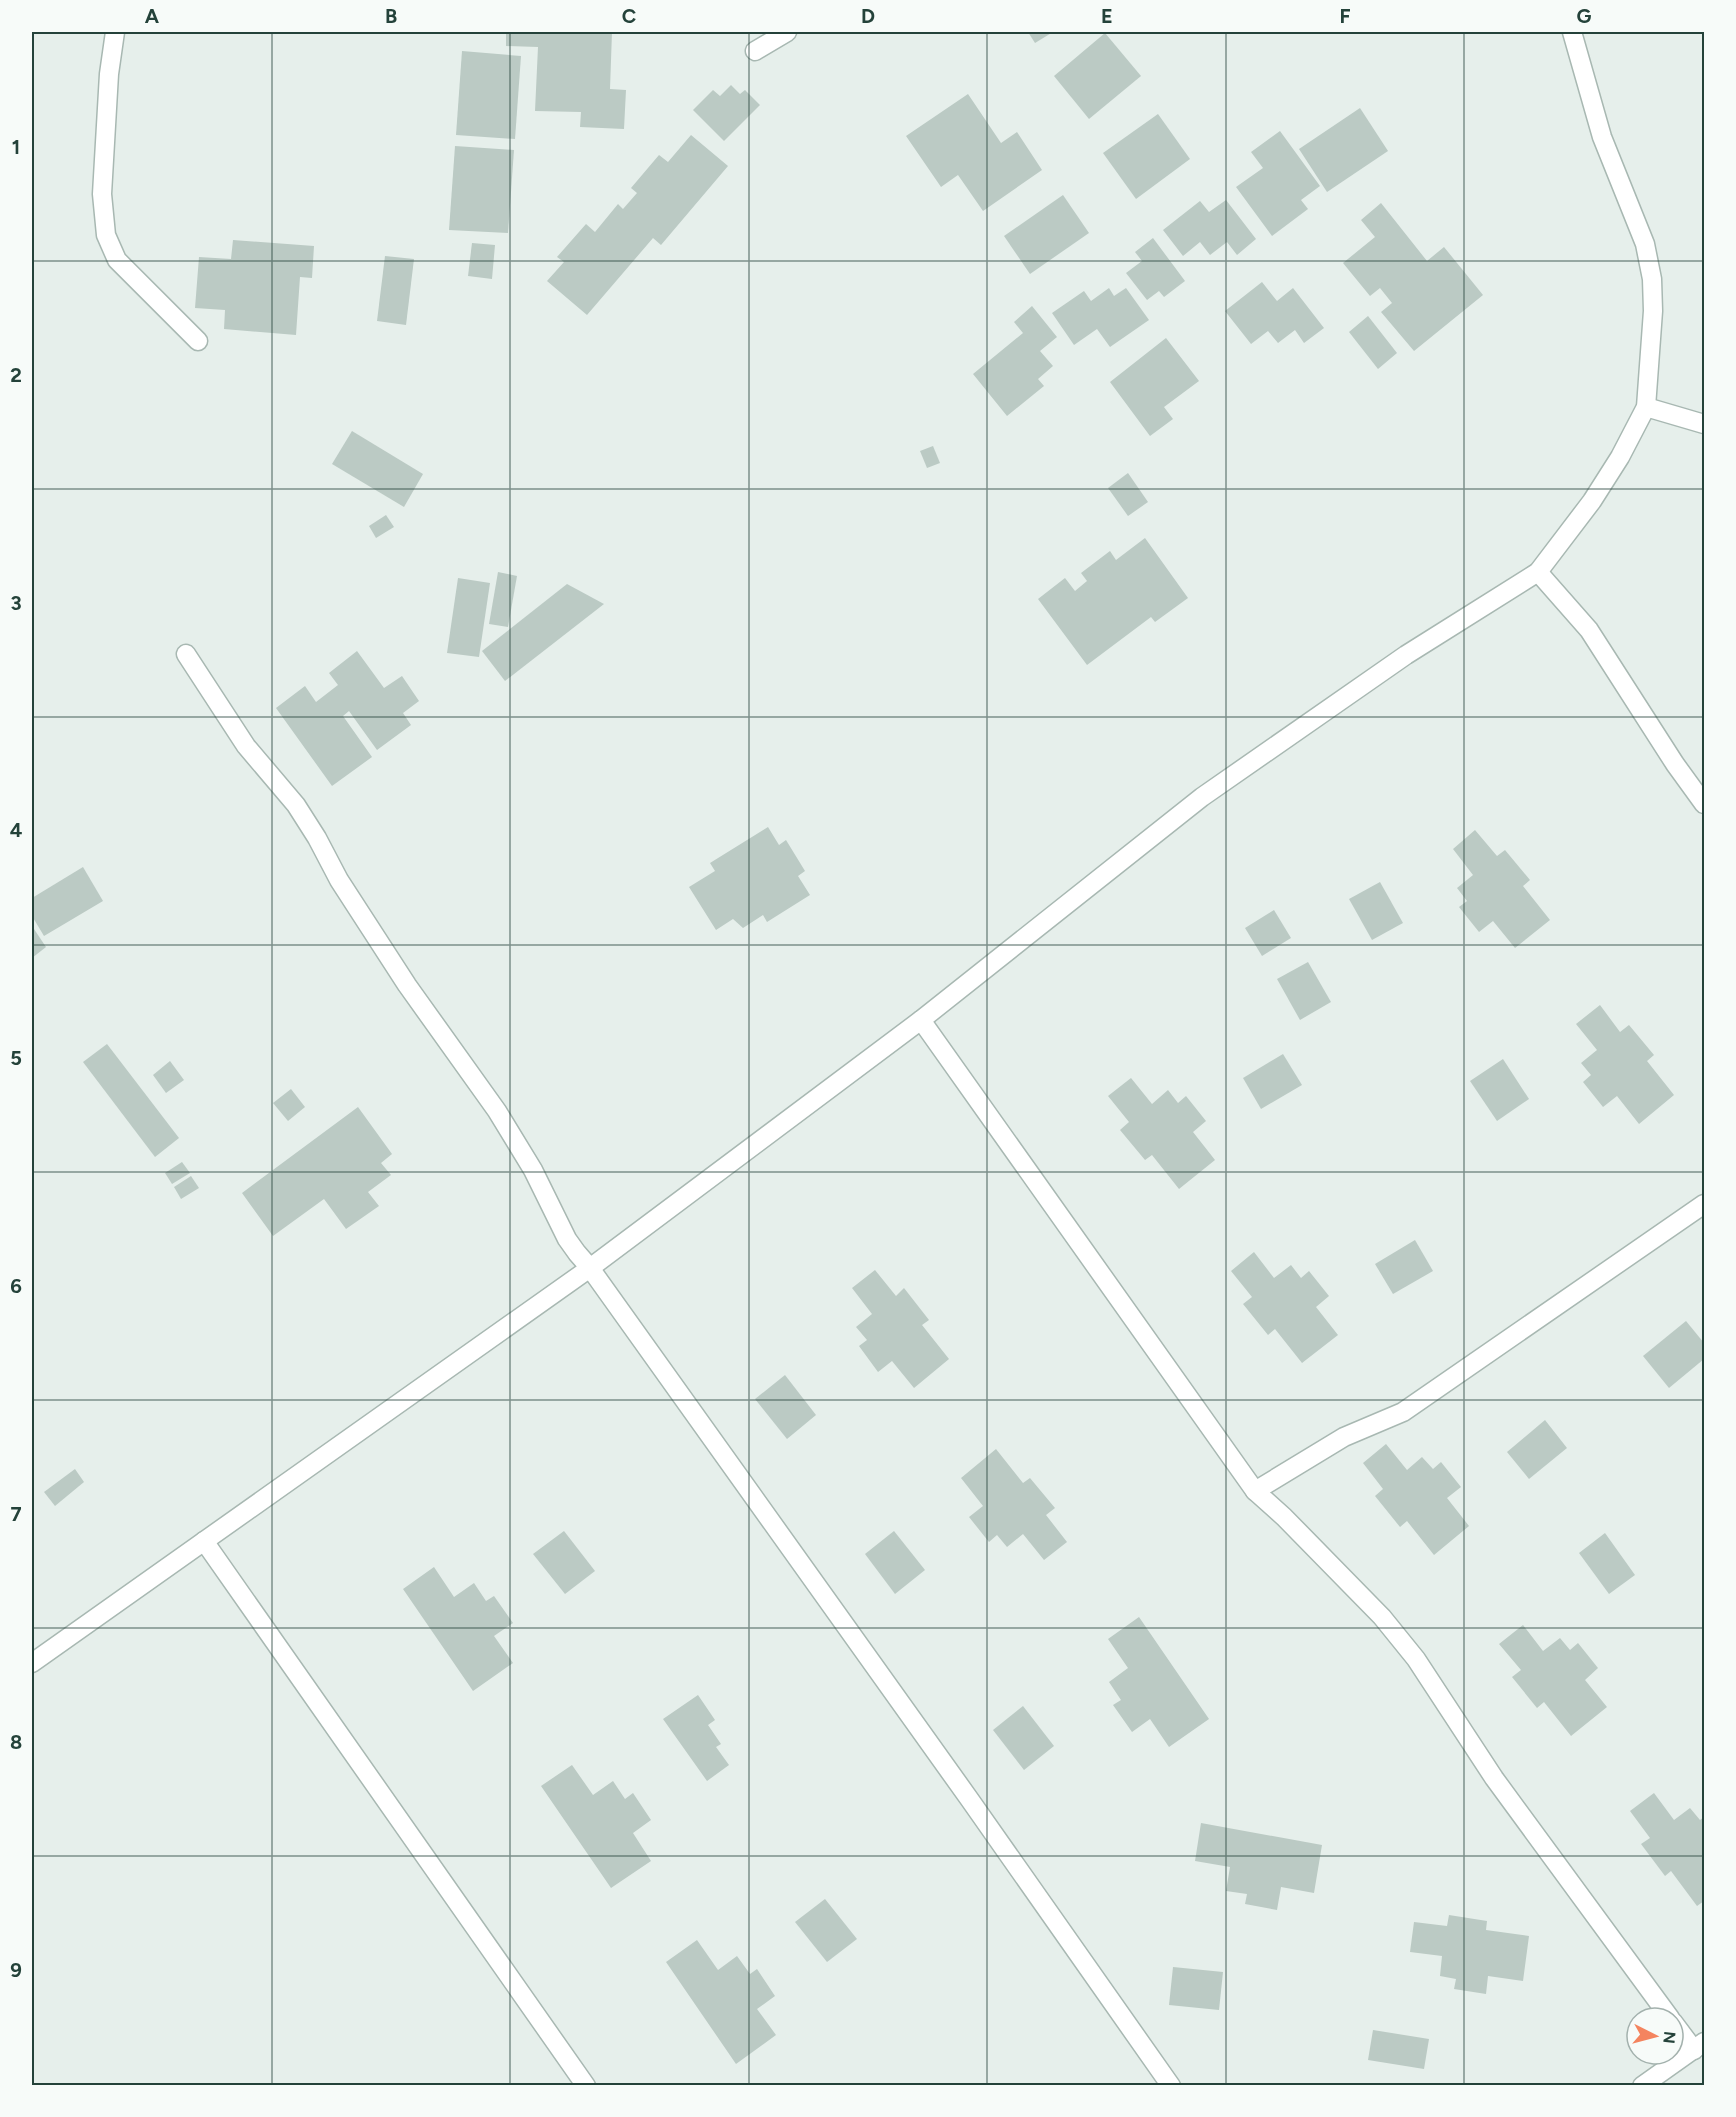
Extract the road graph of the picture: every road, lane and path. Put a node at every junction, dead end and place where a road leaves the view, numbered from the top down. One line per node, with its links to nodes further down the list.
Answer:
1 (115, 32): 5 (street)
2 (787, 32): 4 (street)
3 (1572, 32): 6 (street)
4 (755, 51)
5 (198, 341)
6 (1646, 407): 7 (street); 8 (street)
7 (1704, 424)
8 (1538, 572): 10 (street); 11 (street)
9 (186, 654): 13 (street)
10 (1704, 804)
11 (921, 1020): 13 (street); 14 (street)
12 (1704, 1204): 14 (street)
13 (590, 1268): 15 (street); 21 (street)
14 (1255, 1491): 17 (street)
15 (204, 1541): 16 (street); 20 (street)
16 (32, 1663)
17 (1661, 2006)
18 (1685, 2033): 19 (street)
19 (1699, 2046): 22 (street)
20 (586, 2085)
21 (1171, 2085)
22 (1642, 2085)

